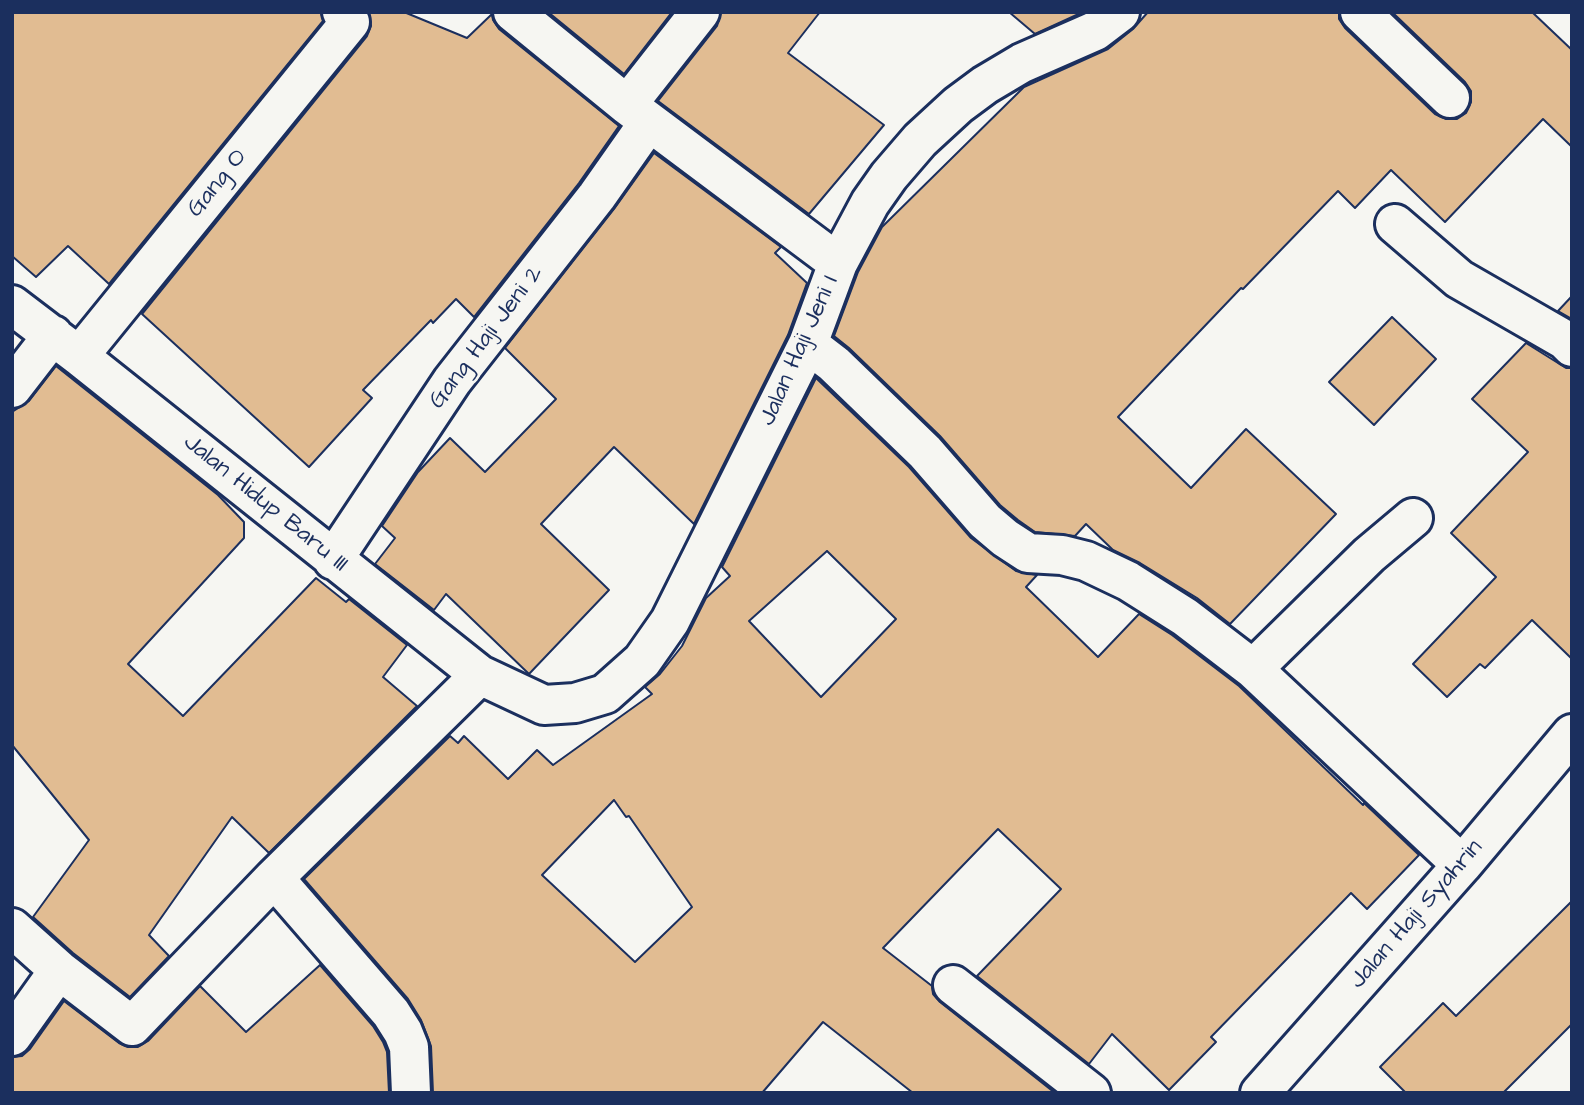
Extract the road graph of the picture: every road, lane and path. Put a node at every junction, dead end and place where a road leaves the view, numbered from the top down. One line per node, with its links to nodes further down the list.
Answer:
1 (342, 12): 12 (street, Gang O)
2 (513, 12): 7 (street)
3 (700, 12): 7 (street, Gang Haji Jeni 2)
4 (1121, 12): 9 (street, Jalan Haji Jeni I)
5 (1360, 12): 6 (street)
6 (1450, 98)
7 (638, 114): 9 (street); 16 (street, Gang Haji Jeni 2)
8 (1395, 224): 13 (street)
9 (838, 263): 11 (street, Jalan Haji Jeni I)
10 (12, 306): 12 (street, Jalan Hidup Baru III)
11 (808, 344): 17 (street); 19 (street, Jalan Haji Jeni I)
12 (66, 345): 14 (street); 16 (street, Jalan Hidup Baru III)
13 (1572, 347)
14 (12, 388)
15 (1413, 518): 17 (street)
16 (333, 560): 18 (street, Jalan Hidup Baru III)
17 (1252, 669): 21 (street)
18 (480, 676): 19 (street, Jalan Hidup Baru III); 22 (street)
19 (522, 696)
20 (1566, 752): 21 (street, Jalan Haji Syahrin)
21 (1462, 865): 29 (street, Jalan Haji Syahrin)
22 (275, 878): 24 (street); 27 (street)
23 (12, 928): 24 (street)
24 (59, 971): 26 (street)
25 (953, 985): 28 (street)
26 (12, 1036)
27 (411, 1093)
28 (1091, 1093)
29 (1260, 1093)

